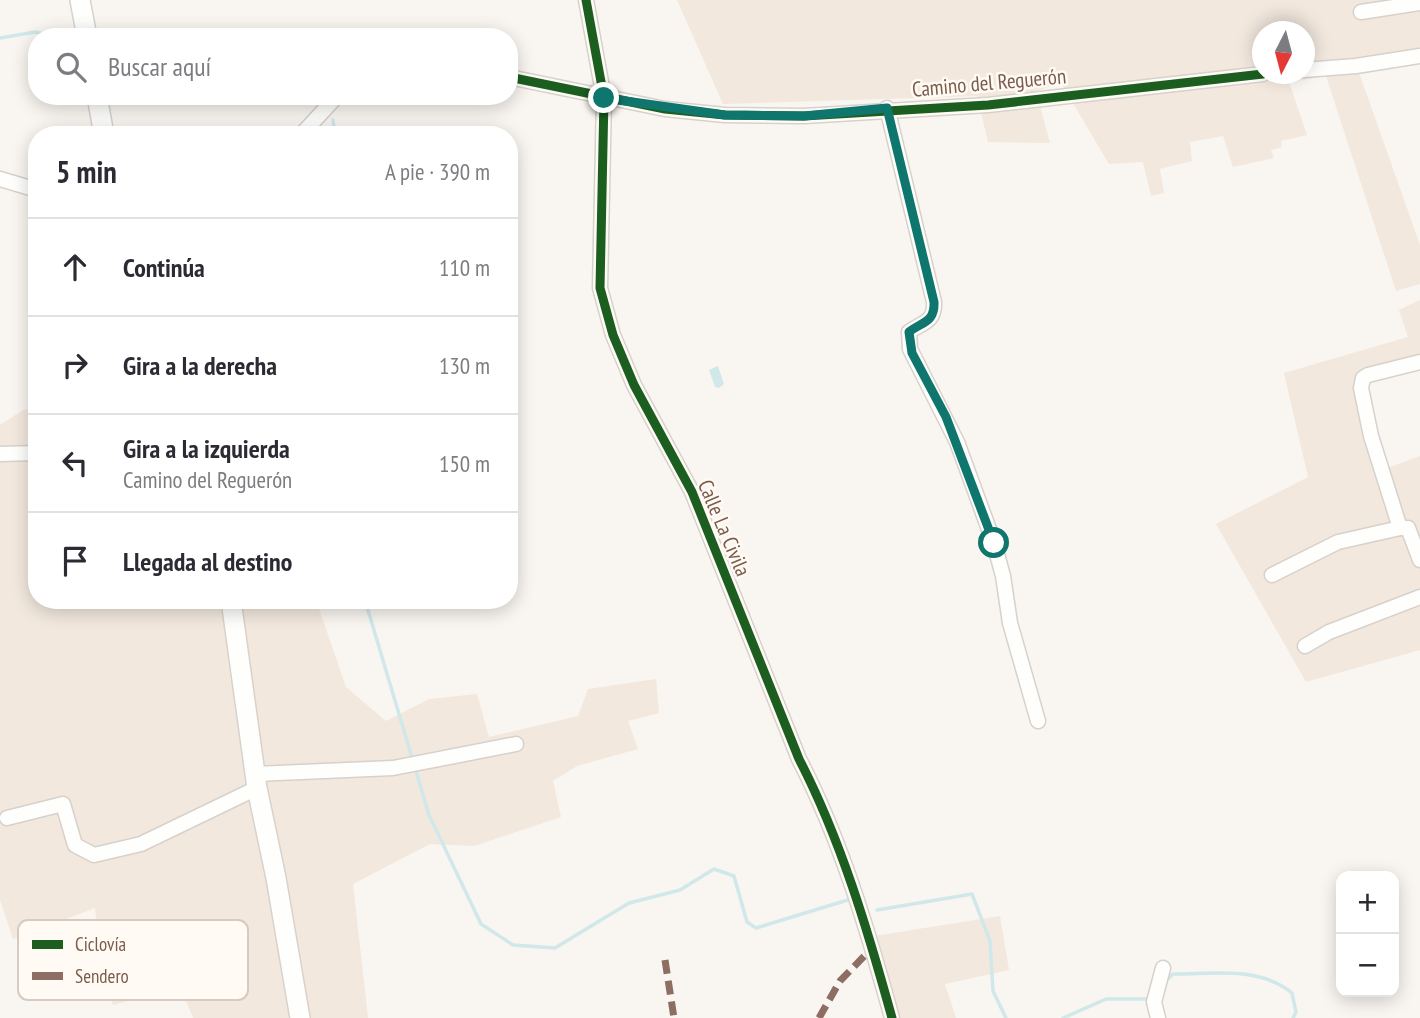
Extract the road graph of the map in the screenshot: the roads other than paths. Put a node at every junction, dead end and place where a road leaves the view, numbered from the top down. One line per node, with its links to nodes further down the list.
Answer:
1 (80, 0): 5 (main road)
2 (586, 0): 10 (street, Calle La Civila)
3 (1420, 3): 4 (street)
4 (1361, 12)
5 (85, 28)
6 (1420, 55): 7 (street)
7 (1315, 69)
8 (1252, 75): 13 (street, Camino del Reguerón)
9 (518, 79): 10 (street, Camino del Reguerón)
10 (604, 98): 13 (street, Camino del Reguerón); 33 (street, Calle La Civila)
11 (99, 105): 14 (main road)
12 (329, 105): 15 (street)
13 (887, 108): 27 (street)
14 (102, 126)
15 (309, 126)
16 (0, 179): 17 (street)
17 (28, 187)
18 (1420, 362): 21 (street)
19 (28, 453): 20 (street)
20 (0, 454)
21 (1400, 528): 22 (street); 23 (street)
22 (1420, 560)
23 (1272, 575)
24 (1420, 597): 26 (street)
25 (232, 609): 29 (main road)
26 (1306, 646)
27 (1038, 721)
28 (516, 744): 29 (street)
29 (256, 781): 30 (street); 32 (main road)
30 (7, 818)
31 (1163, 968): 34 (street)
32 (300, 1018)
33 (892, 1018)
34 (1158, 1018)

